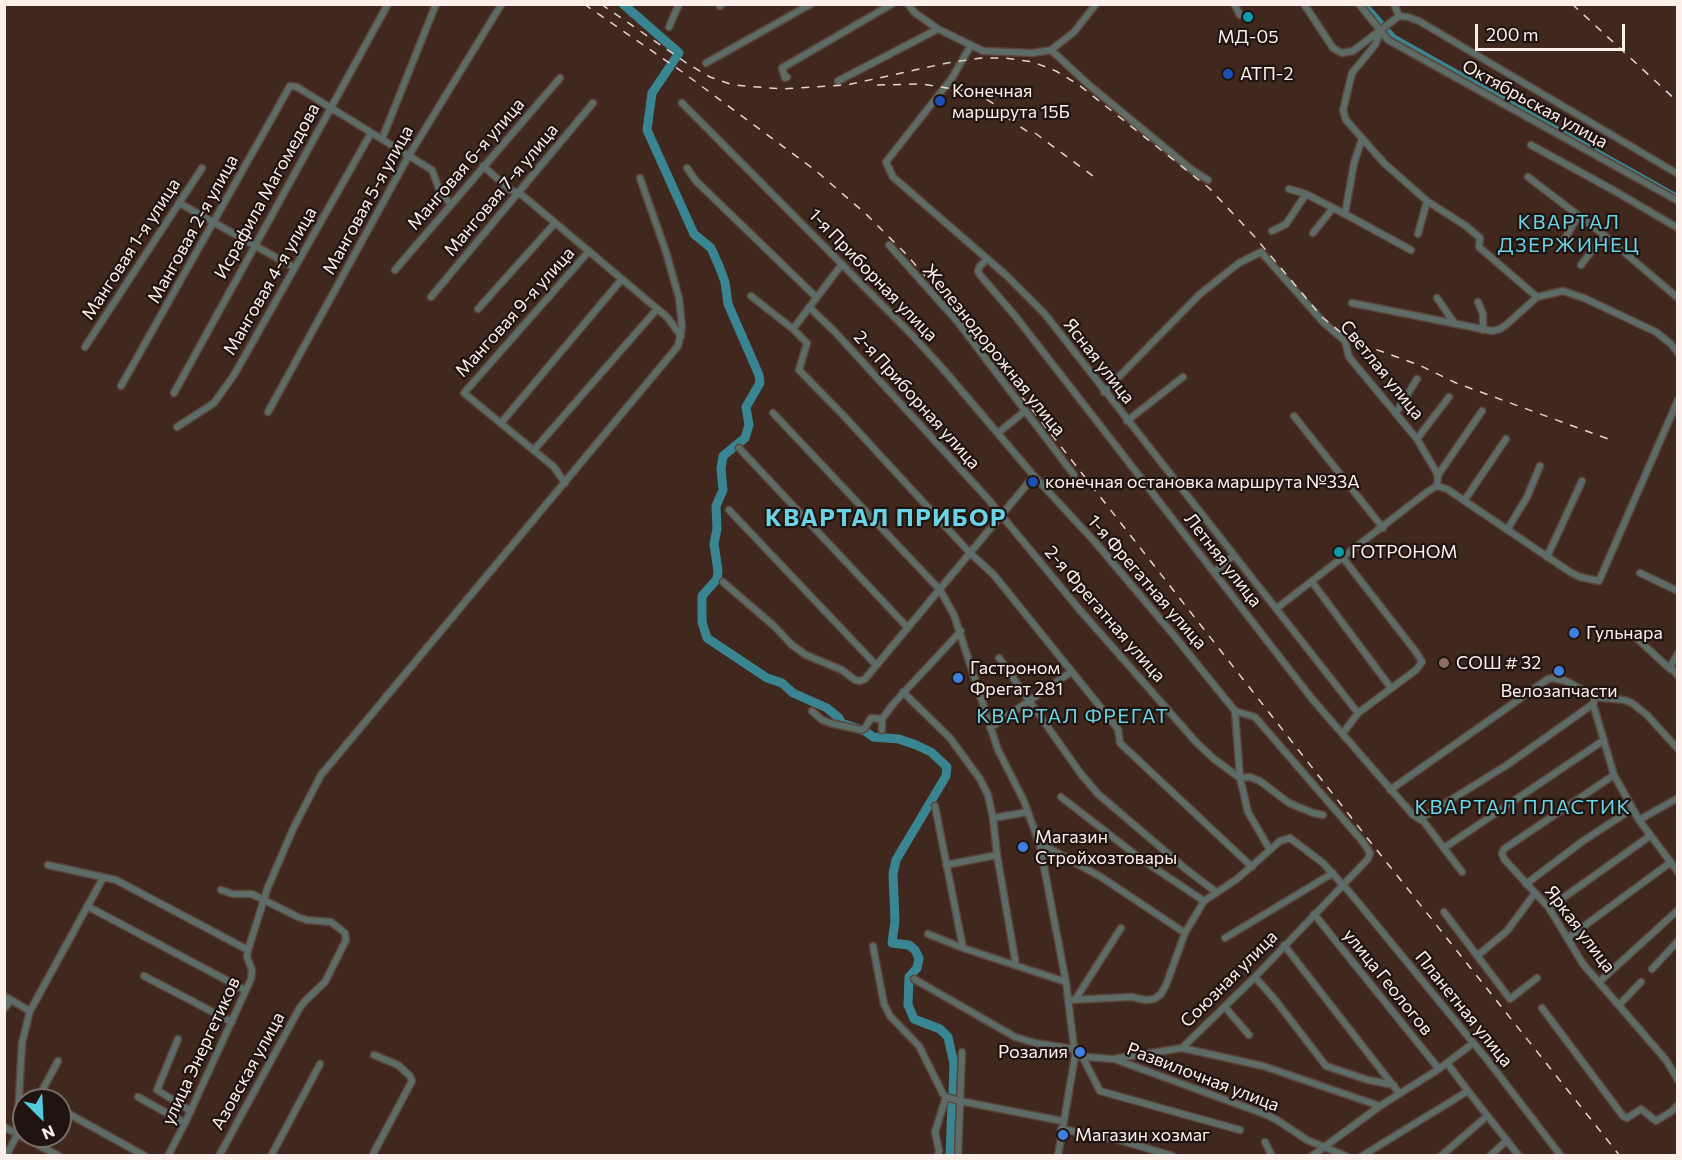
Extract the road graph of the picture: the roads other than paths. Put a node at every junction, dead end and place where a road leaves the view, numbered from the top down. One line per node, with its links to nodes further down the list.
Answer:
1 (388, 4): 26 (street, Исрафила Магомедова)
2 (435, 4): 29 (street)
3 (679, 4): 15 (street)
4 (811, 4): 20 (street)
5 (892, 4): 21 (street)
6 (908, 4): 16 (street)
7 (1096, 4): 19 (street)
8 (1234, 4): 13 (street)
9 (1304, 4): 17 (street)
10 (1359, 4): 17 (street, Октябрьская улица)
11 (1394, 4): 14 (street)
12 (501, 5): 31 (street, Манговая 5-я улица)
13 (1240, 15)
14 (1399, 16): 17 (street); 35 (street)
15 (669, 27)
16 (938, 29): 18 (street); 23 (street)
17 (1381, 32): 28 (street); 43 (street, Октябрьская улица)
18 (971, 45): 19 (street); 61 (street, Ясная улица)
19 (1051, 50): 38 (street)
20 (706, 63)
21 (787, 76)
22 (560, 78): 32 (street, Манговая 6-я улица)
23 (838, 81)
24 (593, 103): 40 (street, Манговая 7-я улица)
25 (682, 103): 62 (street, 1-я Приборная улица)
26 (330, 107): 27 (street); 49 (street, Манговая 2-я улица); 57 (street, Исрафила Магомедова)
27 (371, 133): 29 (street); 64 (street, Манговая 4-я улица)
28 (1362, 139): 42 (street); 47 (street)
29 (382, 140): 31 (street)
30 (1531, 145): 51 (street)
31 (408, 156): 45 (street); 93 (street, Манговая 5-я улица)
32 (483, 166): 40 (street); 45 (street, Манговая 6-я улица)
33 (202, 168): 44 (street, Манговая 1-я улица)
34 (687, 168): 69 (street)
35 (1677, 174)
36 (1528, 177): 48 (street)
37 (640, 178): 81 (street)
38 (1208, 180)
39 (1289, 189): 41 (street)
40 (518, 192): 50 (street); 68 (street, Манговая 7-я улица)
41 (1306, 194): 46 (street); 52 (street)
42 (1427, 201): 54 (street); 70 (street)
43 (1677, 201)
44 (179, 202): 49 (street); 82 (street, Манговая 1-я улица)
45 (451, 204): 65 (street, Манговая 6-я улица)
46 (1333, 208): 47 (street); 53 (street)
47 (1345, 214): 59 (street)
48 (1578, 216): 55 (street); 56 (street)
49 (214, 222): 57 (street); 86 (street, Манговая 2-я улица)
50 (555, 222): 60 (street); 76 (street)
51 (1677, 228)
52 (1272, 231)
53 (1313, 233)
54 (1418, 234)
55 (1604, 235): 63 (street); 72 (street)
56 (1563, 242)
57 (255, 245): 64 (street); 88 (street, Исрафила Магомедова)
58 (889, 245): 91 (street, Железнодорожная улица)
59 (1411, 250)
60 (589, 251): 66 (street); 98 (street, Манговая 9-я улица)
61 (987, 258): 87 (street, Ясная улица); 121 (street, Летняя улица)
62 (843, 264): 69 (street); 100 (street, 1-я Приборная улица)
63 (1581, 265)
64 (295, 268): 99 (street, Манговая 4-я улица)
65 (395, 270)
66 (622, 279): 77 (street); 98 (street)
67 (751, 296): 79 (street)
68 (432, 297)
69 (816, 297): 75 (street)
70 (1537, 297): 80 (street); 83 (street)
71 (1437, 298): 78 (street)
72 (1677, 298)
73 (1478, 302): 80 (street)
74 (1352, 303): 78 (street)
75 (809, 307): 79 (street); 114 (street, 2-я Приборная улица)
76 (478, 309)
77 (657, 309): 81 (street); 104 (street)
78 (1456, 325): 80 (street)
79 (793, 328): 117 (street)
80 (1483, 330)
81 (681, 336): 110 (street, улица Энергетиков)
82 (85, 347)
83 (1677, 353)
84 (1183, 377): 97 (street)
85 (1417, 379): 95 (street)
86 (122, 386)
87 (1104, 392): 95 (street, Светлая улица); 97 (street, Ясная улица)
88 (174, 393)
89 (1449, 397): 101 (street)
90 (1677, 400): 120 (street)
91 (1025, 411): 100 (street); 106 (street, Железнодорожная улица)
92 (1482, 411): 107 (street)
93 (268, 412)
94 (772, 413): 125 (street)
95 (1396, 413): 101 (street, Светлая улица)
96 (1294, 416): 115 (street)
97 (1126, 421): 118 (street, Ясная улица)
98 (501, 423): 104 (street)
99 (177, 427)
100 (998, 433): 108 (street, 1-я Приборная улица)
101 (1417, 439): 107 (street, Светлая улица)
102 (1506, 439): 112 (street)
103 (739, 448): 128 (street)
104 (534, 450): 110 (street)
105 (1540, 466): 116 (street)
106 (1074, 475)
107 (1438, 475): 111 (street)
108 (1034, 476): 114 (street); 142 (street, 1-я Фрегатная улица)
109 (1582, 482): 120 (street)
110 (565, 483): 180 (street, улица Энергетиков)
111 (1437, 486): 112 (street); 115 (street)
112 (1464, 501): 116 (street)
113 (729, 510): 133 (street)
114 (1001, 514): 117 (street); 151 (street, 2-я Фрегатная улица)
115 (1383, 528): 119 (street)
116 (1507, 530): 120 (street)
117 (969, 552): 125 (street); 135 (street)
118 (1233, 556): 121 (street); 127 (street, Ясная улица)
119 (1343, 558): 124 (street); 137 (street)
120 (1547, 558)
121 (1214, 572): 147 (street, Летняя улица)
122 (1640, 573): 126 (street)
123 (723, 582): 133 (street)
124 (1312, 582): 127 (street); 137 (street)
125 (940, 590): 128 (street); 129 (street)
126 (1677, 591)
127 (1277, 608): 143 (street, Ясная улица)
128 (908, 628): 133 (street)
129 (960, 631): 138 (street); 145 (street)
130 (1632, 633): 134 (street)
131 (1677, 653): 134 (street)
132 (999, 658): 139 (street)
133 (876, 665)
134 (1670, 669): 136 (street)
135 (1071, 672): 139 (street); 170 (street)
136 (1677, 676)
137 (1391, 688): 143 (street)
138 (903, 692): 144 (street); 159 (street)
139 (1030, 701): 145 (street); 178 (street)
140 (1594, 701): 148 (street); 149 (street); 152 (street); 160 (street)
141 (812, 711): 144 (street)
142 (1234, 711): 151 (street); 175 (street, Союзная улица)
143 (1358, 713): 147 (street)
144 (882, 719): 146 (street)
145 (990, 728): 157 (street)
146 (882, 730)
147 (1343, 732): 152 (street, Летняя улица)
148 (1604, 740): 150 (street); 164 (street)
149 (1677, 749)
150 (1614, 775): 156 (street); 176 (street, Яркая улица)
151 (1240, 778): 158 (street, 2-я Фрегатная улица); 165 (street)
152 (1390, 789): 160 (street, Летняя улица)
153 (1061, 797): 181 (street)
154 (1677, 798): 161 (street)
155 (935, 807): 169 (street)
156 (1632, 809): 161 (street); 176 (street)
157 (1028, 812): 159 (street); 163 (street)
158 (1323, 814)
159 (993, 818): 166 (street)
160 (1420, 819): 164 (street, Летняя улица)
161 (1639, 820): 162 (street)
162 (1650, 836): 167 (street); 183 (street)
163 (1040, 846): 188 (street); 204 (street)
164 (1444, 848): 171 (street, Летняя улица)
165 (1270, 850): 170 (street); 173 (street, Планетная улица)
166 (997, 855): 169 (street); 198 (street)
167 (1671, 862): 172 (street); 191 (street)
168 (48, 865): 174 (street)
169 (946, 865): 195 (street)
170 (1252, 867): 178 (street)
171 (1462, 872)
172 (1677, 872)
173 (1333, 873): 175 (street, Планетная улица); 190 (street)
174 (103, 878): 182 (street); 196 (street)
175 (1342, 884): 186 (street, Союзная улица); 218 (street, Планетная улица)
176 (1526, 884): 179 (street, Яркая улица)
177 (221, 890): 180 (street)
178 (1216, 892): 181 (street)
179 (1535, 893): 183 (street, Яркая улица); 197 (street)
180 (263, 901): 196 (street, улица Энергетиков); 252 (street, Азовская улица)
181 (1204, 901): 188 (street)
182 (87, 906): 207 (street); 214 (street)
183 (1549, 908): 191 (street, Яркая улица)
184 (1677, 910): 205 (street)
185 (1444, 912): 197 (street)
186 (1314, 914): 193 (street, Союзная улица); 227 (street, улица Геологов)
187 (1121, 928): 209 (street)
188 (1185, 933): 209 (street)
189 (928, 934): 195 (street)
190 (1225, 938)
191 (1568, 938): 205 (street, Яркая улица)
192 (1677, 941): 199 (street)
193 (1284, 945): 201 (street, Союзная улица); 229 (street)
194 (873, 946): 235 (street)
195 (963, 948): 198 (street)
196 (248, 950): 207 (street, улица Энергетиков)
197 (1477, 956): 202 (street)
198 (1016, 965): 204 (street)
199 (1652, 969)
200 (144, 976): 215 (street)
201 (1255, 977): 211 (street, Союзная улица); 229 (street)
202 (1537, 978)
203 (914, 979): 221 (street, Союзная улица)
204 (1066, 982): 209 (street)
205 (1599, 982): 210 (street, Яркая улица)
206 (1641, 982): 210 (street)
207 (245, 990): 215 (street, улица Энергетиков)
208 (8, 998): 213 (street); 214 (street)
209 (1072, 1000): 221 (street)
210 (1620, 1004): 228 (street, Яркая улица)
211 (1225, 1007): 216 (street); 219 (street, Союзная улица)
212 (1542, 1008): 237 (street)
213 (4, 1009)
214 (30, 1011): 230 (street)
215 (232, 1022): 239 (street, улица Энергетиков)
216 (1249, 1035)
217 (178, 1039): 239 (street)
218 (1472, 1044): 225 (street); 266 (street, Планетная улица)
219 (1182, 1048): 223 (street, Союзная улица); 238 (street)
220 (962, 1052): 236 (street)
221 (1077, 1053): 223 (street, Союзная улица); 243 (street); 244 (street)
222 (374, 1055): 254 (street)
223 (1113, 1059): 248 (street, Развилочная улица)
224 (58, 1061): 231 (street)
225 (1448, 1063): 227 (street); 232 (street)
226 (320, 1064): 253 (street)
227 (1438, 1069): 233 (street)
228 (1677, 1080)
229 (1394, 1085): 233 (street)
230 (20, 1088)
231 (44, 1088)
232 (1467, 1091): 241 (street); 262 (street)
233 (1399, 1093): 238 (street)
234 (138, 1097): 242 (street)
235 (946, 1097): 236 (street); 255 (street)
236 (960, 1101): 243 (street); 256 (street)
237 (1677, 1105)
238 (1380, 1106): 248 (street)
239 (191, 1111): 242 (street, улица Энергетиков)
240 (72, 1115): 250 (street)
241 (1487, 1116): 245 (street); 263 (street)
242 (185, 1123): 251 (street, улица Энергетиков)
243 (1061, 1125): 257 (street); 258 (street)
244 (1240, 1130)
245 (1507, 1140): 264 (street); 265 (street)
246 (1264, 1142): 259 (street)
247 (45, 1148): 249 (street)
248 (1317, 1151): 260 (street); 261 (street, Развилочная улица)
249 (59, 1155)
250 (145, 1155)
251 (168, 1155)
252 (219, 1155)
253 (271, 1155)
254 (372, 1155)
255 (938, 1155)
256 (958, 1155)
257 (1058, 1155)
258 (1173, 1155)
259 (1272, 1155)
260 (1324, 1155)
261 (1346, 1155)
262 (1362, 1155)
263 (1441, 1155)
264 (1490, 1155)
265 (1519, 1155)
266 (1561, 1155)

